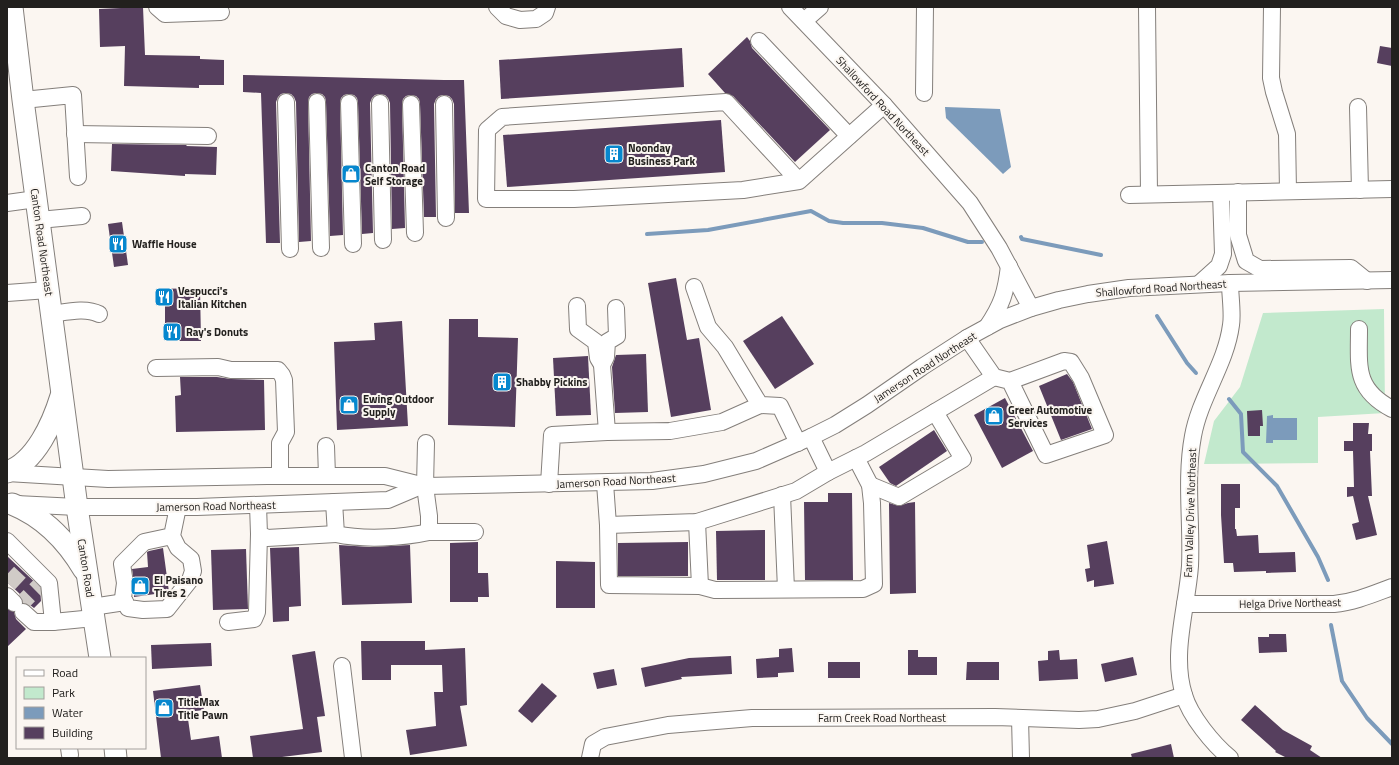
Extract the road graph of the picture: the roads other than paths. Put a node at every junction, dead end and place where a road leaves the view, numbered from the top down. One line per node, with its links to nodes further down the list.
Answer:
1 (12, 7): 13 (main road, Canton Road Northeast)
2 (157, 7): 10 (street)
3 (497, 7): 4 (street)
4 (547, 7)
5 (820, 7): 9 (street)
6 (925, 7): 12 (street)
7 (1148, 7): 33 (street)
8 (1272, 7): 29 (street)
9 (796, 11): 20 (street, Shallowford Road Northeast)
10 (221, 12)
11 (759, 41): 24 (street)
12 (924, 93)
13 (23, 100): 22 (street); 34 (main road, Canton Road Northeast)
14 (286, 102): 43 (street)
15 (316, 102): 42 (street)
16 (349, 103): 41 (street)
17 (380, 104): 40 (street)
18 (411, 104): 39 (street)
19 (444, 104): 37 (street)
20 (884, 105): 24 (street); 44 (street, Shallowford Road Northeast)
21 (1358, 107): 28 (street)
22 (75, 134): 23 (street); 25 (street)
23 (208, 136)
24 (849, 136): 26 (street)
25 (78, 176)
26 (799, 181): 26 (street)
27 (1392, 189): 28 (street)
28 (1360, 190): 29 (street)
29 (1288, 191): 30 (street)
30 (1238, 192): 31 (street); 46 (street)
31 (1222, 193): 33 (street); 48 (street)
32 (1129, 194): 33 (street)
33 (1149, 194)
34 (36, 199): 35 (street); 38 (main road, Canton Road Northeast)
35 (7, 203)
36 (82, 216): 38 (street)
37 (446, 218)
38 (39, 220): 50 (main road, Canton Road Northeast)
39 (415, 233)
40 (383, 240)
41 (353, 244)
42 (321, 248)
43 (290, 250)
44 (1009, 266): 54 (street, Shallowford Road Northeast); 57 (street)
45 (1392, 280): 46 (street, Shallowford Road Northeast)
46 (1367, 281): 47 (street, Shallowford Road Northeast)
47 (1230, 283): 48 (street, Shallowford Road Northeast); 102 (street, Farm Valley Drive Northeast)
48 (1199, 284): 54 (street, Shallowford Road Northeast)
49 (694, 286): 65 (street)
50 (48, 290): 51 (street); 55 (main road, Canton Road Northeast)
51 (7, 293)
52 (577, 306): 60 (street)
53 (616, 308): 60 (street)
54 (1031, 308): 57 (street, Jamerson Road Northeast)
55 (51, 314): 56 (street); 64 (main road, Canton Road Northeast)
56 (99, 314)
57 (986, 328): 59 (street, Jamerson Road Northeast)
58 (1359, 329): 66 (street)
59 (967, 338): 62 (street); 69 (street, Jamerson Road Northeast)
60 (602, 365): 68 (street)
61 (156, 368): 75 (street)
62 (994, 377): 63 (street); 67 (street)
63 (1010, 381): 63 (street)
64 (62, 393): 73 (main road); 77 (main road, Canton Road Northeast)
65 (760, 405): 68 (street); 69 (street)
66 (1392, 409)
67 (935, 412): 72 (street); 80 (street)
68 (607, 432): 79 (street)
69 (804, 440): 74 (street); 78 (street, Jamerson Road Northeast)
70 (426, 443): 81 (street)
71 (326, 446): 76 (street)
72 (856, 458): 74 (street); 80 (street)
73 (7, 472): 77 (street, Jamerson Road Northeast)
74 (828, 472): 82 (street)
75 (280, 476): 76 (street, Jamerson Road Northeast); 77 (street, Jamerson Road Northeast)
76 (326, 476): 81 (street, Jamerson Road Northeast)
77 (73, 477): 86 (main road, Canton Road)
78 (605, 483): 79 (street, Jamerson Road Northeast); 89 (street)
79 (550, 484): 81 (street, Jamerson Road Northeast)
80 (870, 485): 99 (street)
81 (423, 486): 83 (street, Jamerson Road Northeast); 90 (street)
82 (782, 495): 88 (street); 99 (street)
83 (334, 502): 85 (street, Jamerson Road Northeast); 93 (street)
84 (10, 504): 86 (street, Jamerson Road Northeast); 96 (main road)
85 (258, 505): 87 (street, Jamerson Road Northeast); 92 (street)
86 (77, 507): 87 (street, Jamerson Road Northeast); 96 (main road, Canton Road)
87 (178, 507): 94 (street)
88 (697, 522): 89 (street); 97 (street)
89 (608, 525): 97 (street)
90 (429, 532): 91 (street); 93 (street)
91 (475, 532)
92 (259, 534): 93 (street); 105 (street)
93 (336, 534)
94 (172, 536): 101 (street); 101 (street)
95 (7, 542): 104 (street)
96 (87, 575): 103 (main road, Canton Road)
97 (700, 586): 99 (street)
98 (1392, 587): 102 (street, Helga Drive Northeast)
99 (786, 588)
100 (12, 596): 104 (street)
101 (125, 602): 103 (street)
102 (1185, 604): 108 (street, Farm Valley Drive Northeast)
103 (93, 613): 104 (street); 106 (main road, Canton Road)
104 (53, 622)
105 (228, 622)
106 (100, 657)
107 (342, 666): 110 (street)
108 (1184, 695): 109 (street, Farm Creek Road Northeast); 113 (street, Farm Valley Drive Northeast)
109 (1020, 718): 111 (street, Farm Creek Road Northeast); 112 (street)
110 (353, 758)
111 (590, 758)
112 (1021, 758)
113 (1230, 758)

